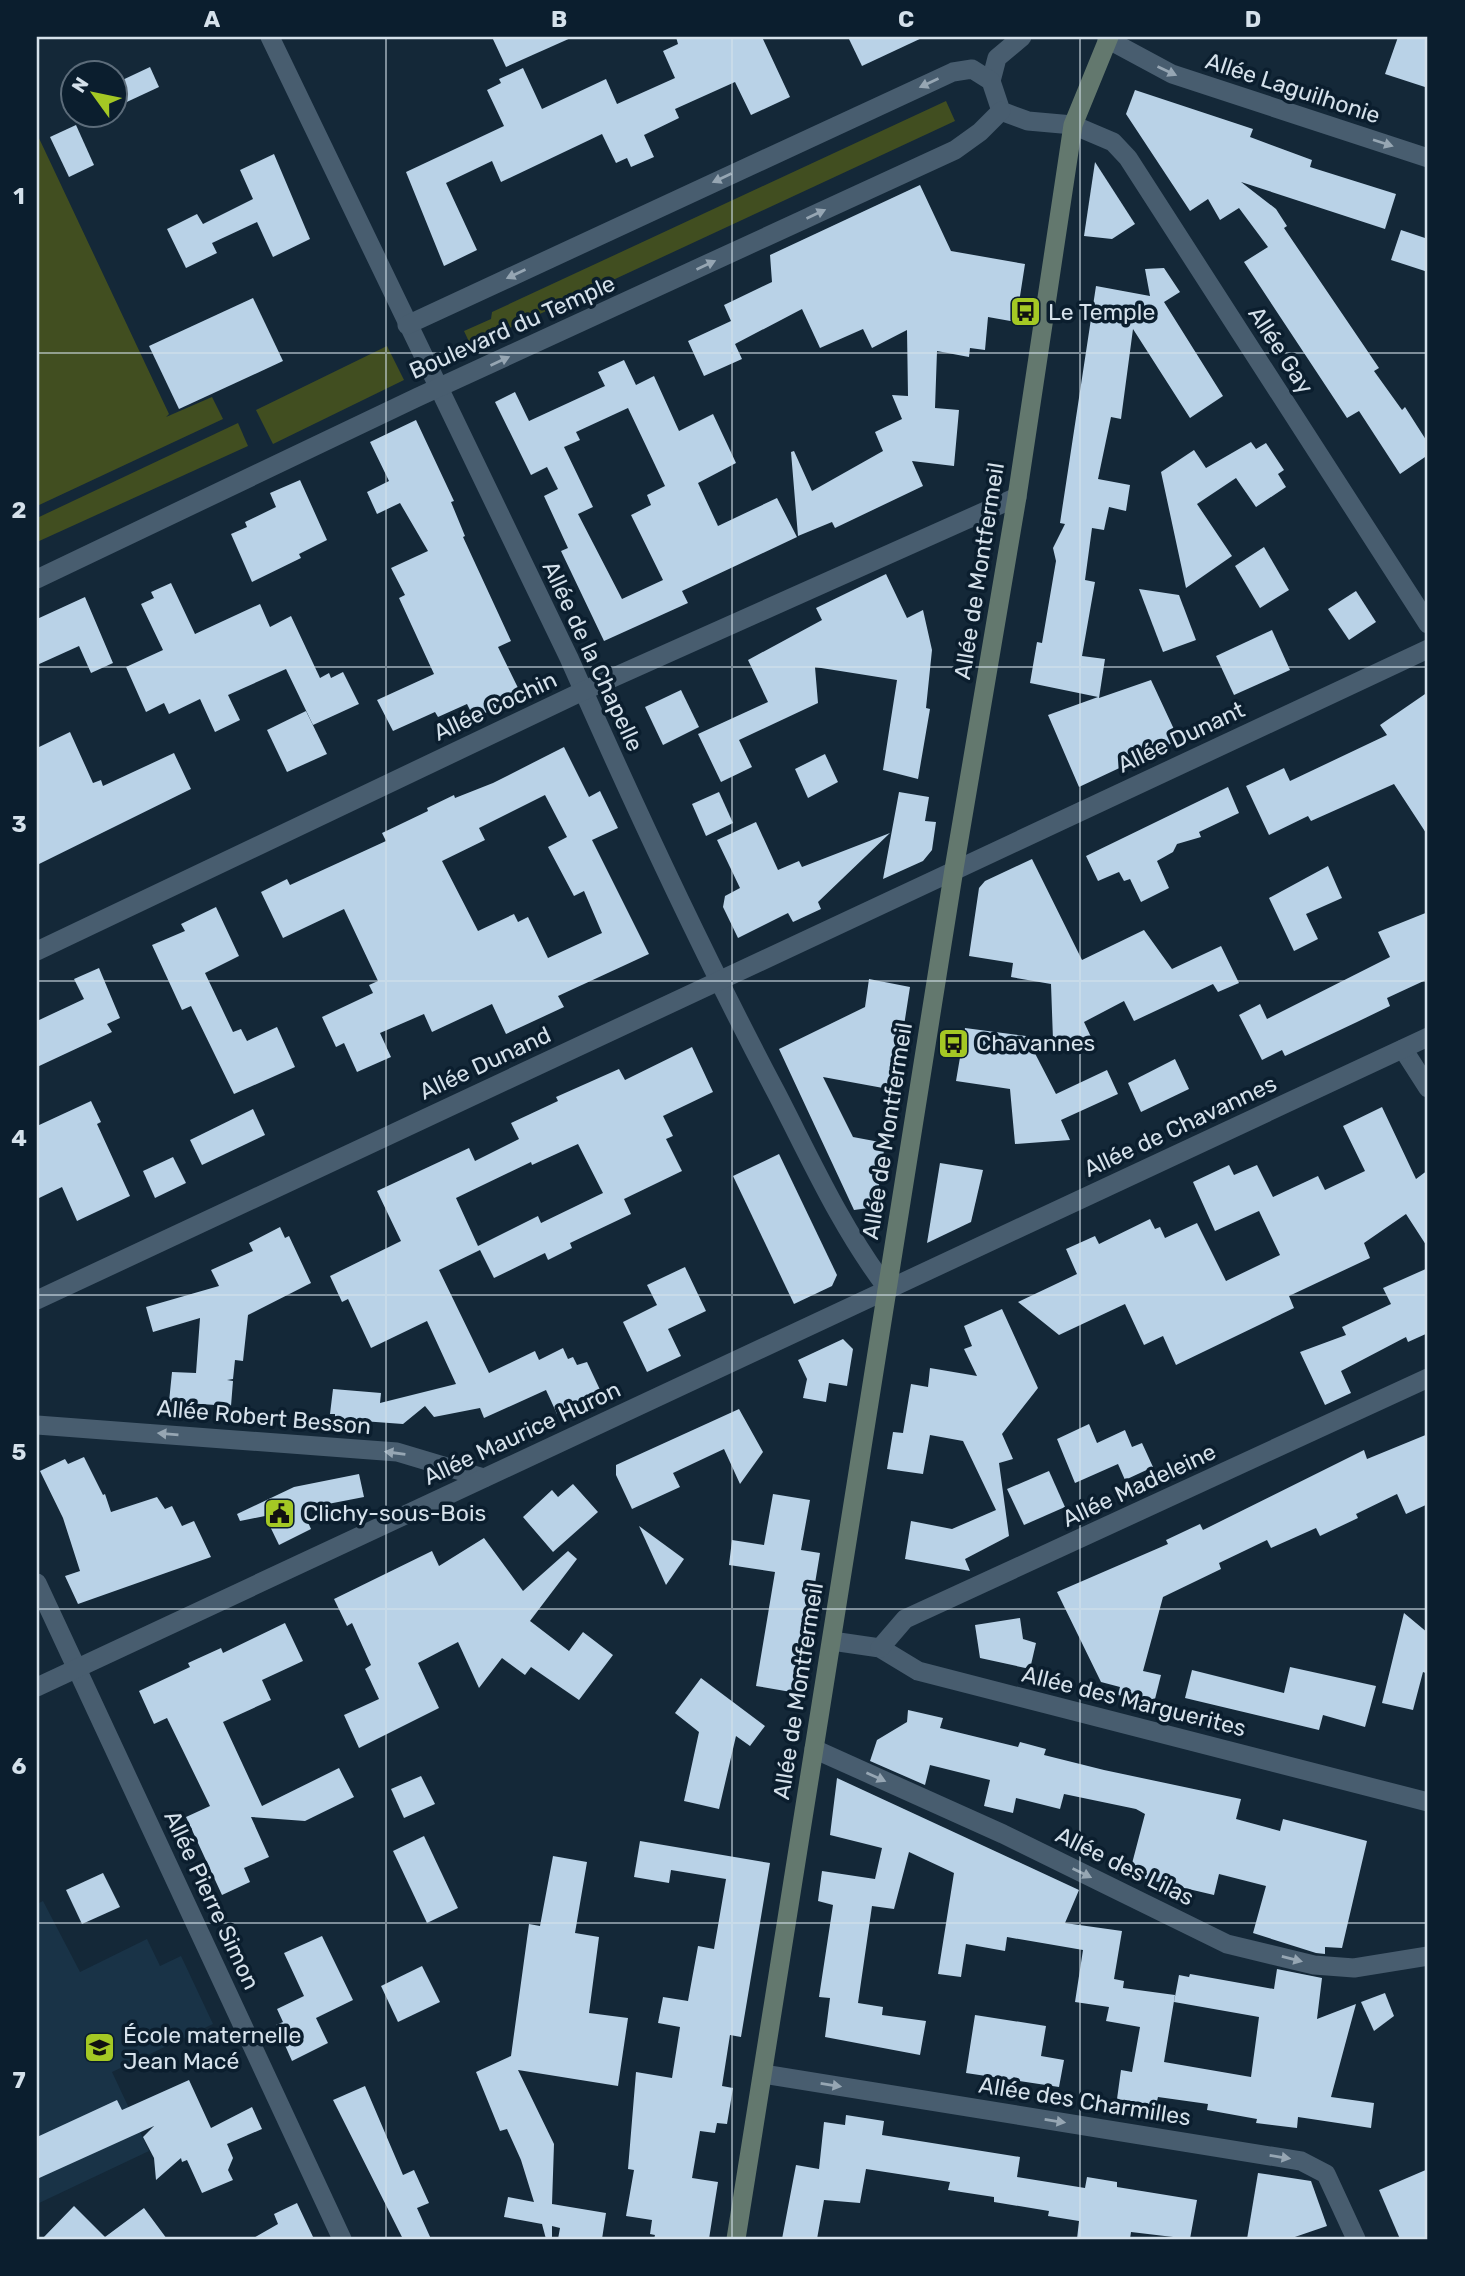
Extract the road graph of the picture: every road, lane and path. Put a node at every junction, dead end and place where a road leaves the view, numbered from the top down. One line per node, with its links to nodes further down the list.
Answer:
1 (270, 37): 8 (street, Allée de la Chapelle)
2 (1022, 37): 4 (street)
3 (1108, 38): 6 (main road, Allée de Montfermeil); 7 (street, Allée Laguilhonie, one-way to 7)
4 (991, 80): 5 (street); 8 (street, one-way to 8)
5 (1001, 111): 6 (street, Allée Gay); 9 (street, Boulevard du Temple, one-way to 5)
6 (1073, 125): 10 (main road, Allée de Montfermeil); 12 (street, Allée Gay)
7 (1428, 158)
8 (407, 325): 9 (street, Allée de la Chapelle)
9 (437, 388): 11 (street, Boulevard du Temple); 14 (street, Allée de la Chapelle)
10 (1017, 497): 14 (street, Allée Cochin); 15 (main road, Allée de Montfermeil)
11 (37, 579)
12 (1428, 624)
13 (1428, 649): 15 (street, Allée Dunant)
14 (583, 691): 16 (street, Allée Cochin); 17 (street, Allée de la Chapelle)
15 (954, 869): 17 (street, Allée Dunand); 22 (main road, Allée de Montfermeil)
16 (37, 951)
17 (718, 981): 22 (street, Allée de la Chapelle); 23 (street, Allée Dunand)
18 (1428, 1037): 19 (street, Allée de Chavannes)
19 (1403, 1049): 20 (street); 21 (street, Allée de Chavannes)
20 (1428, 1088)
21 (952, 1259): 22 (street, Allée Maurice Huron)
22 (887, 1288): 26 (street, Allée Maurice Huron); 28 (main road, Allée de Montfermeil)
23 (37, 1300)
24 (1428, 1378): 29 (street, Allée Madeleine)
25 (37, 1425): 26 (street, Allée Robert Besson, one-way to 25)
26 (484, 1478): 30 (street, Allée Maurice Huron)
27 (37, 1583): 30 (street, Allée Pierre Simon)
28 (832, 1641): 29 (street, Allée des Marguerites); 32 (main road, Allée de Montfermeil)
29 (880, 1648): 33 (street, Allée des Marguerites)
30 (76, 1668): 31 (street, Allée Maurice Huron); 36 (street, Allée Pierre Simon)
31 (37, 1687)
32 (814, 1749): 34 (street, Allée des Lilas, one-way to 34); 35 (main road, Allée de Montfermeil)
33 (1428, 1802)
34 (1428, 1956)
35 (763, 2074): 37 (main road, Allée de Montfermeil); 38 (street, Allée des Charmilles, one-way to 38)
36 (342, 2239)
37 (736, 2239)
38 (1356, 2239)

